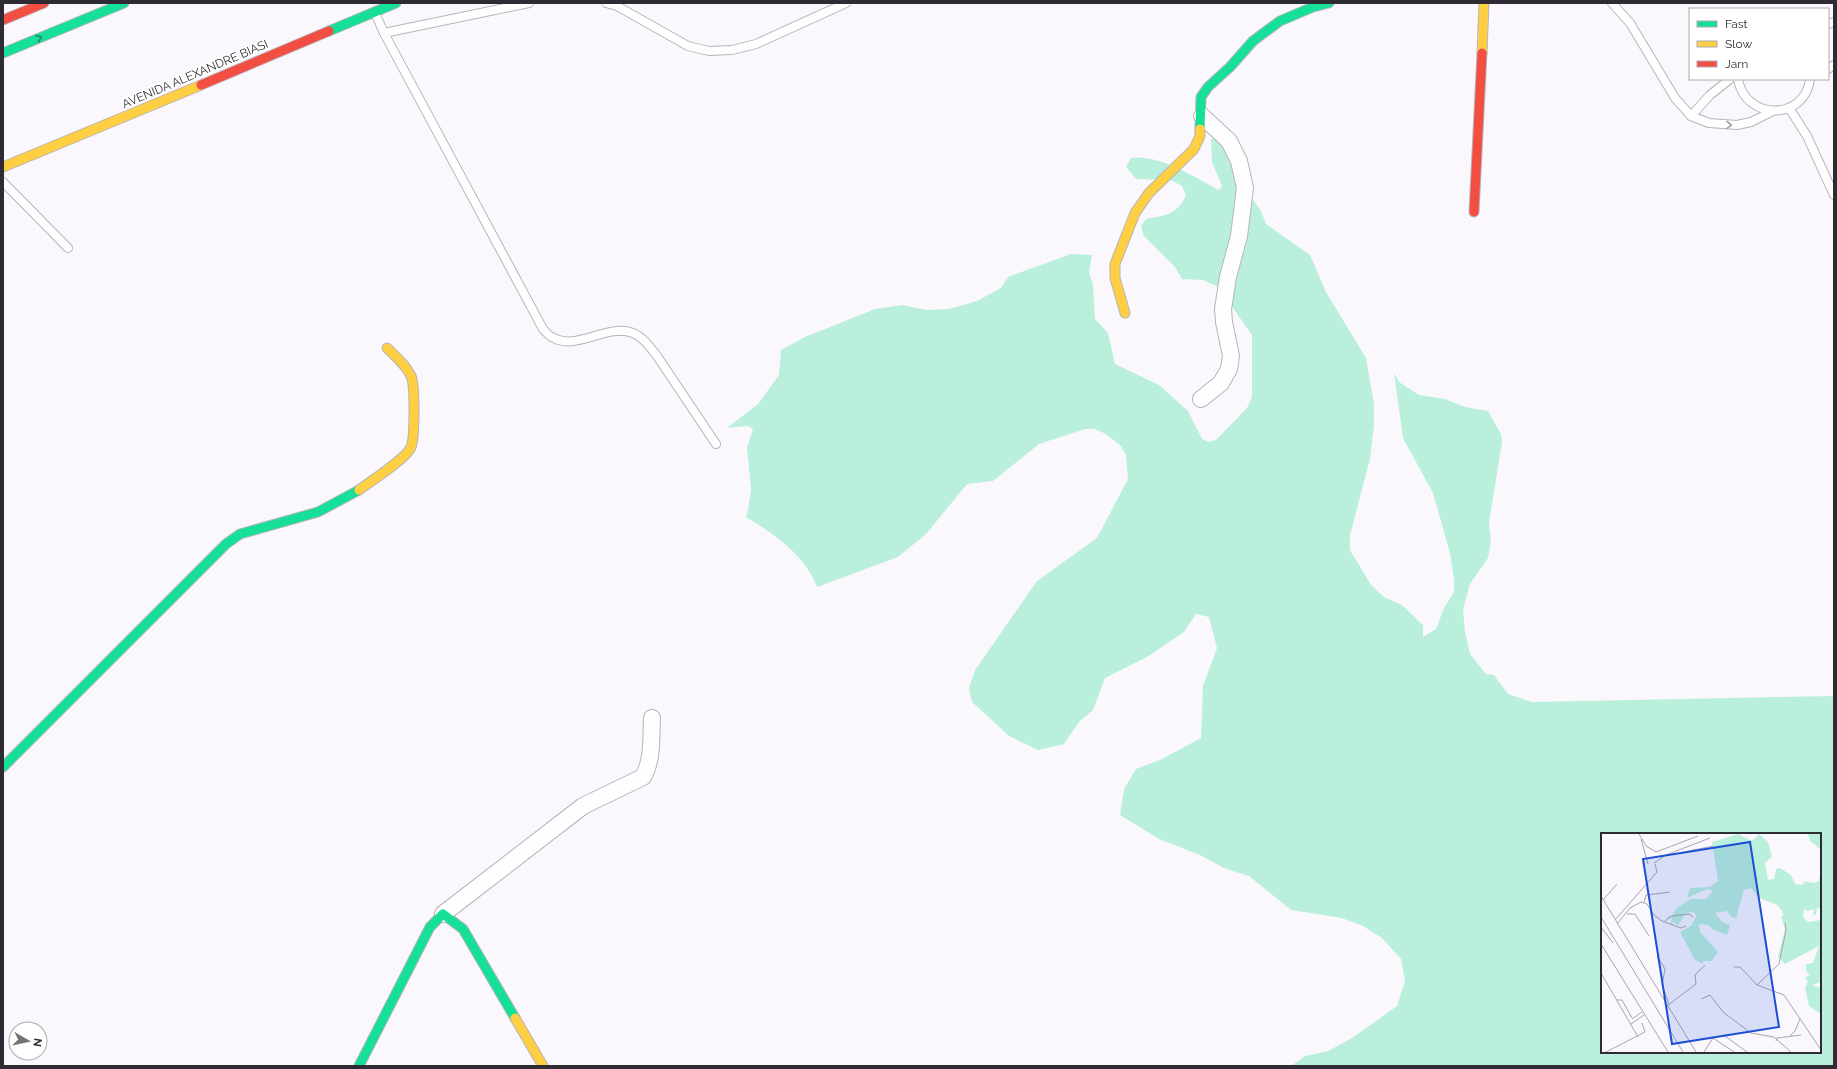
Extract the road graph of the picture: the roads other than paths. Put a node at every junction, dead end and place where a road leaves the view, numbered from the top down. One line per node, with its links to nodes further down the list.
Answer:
1 (44, 3): 11 (main road)
2 (124, 3): 13 (main road, one-way to 2)
3 (396, 3): 10 (main road, AVENIDA ALEXANDRE BIASI)
4 (529, 3): 12 (lane)
5 (606, 3): 6 (lane)
6 (846, 3)
7 (1329, 3): 19 (main road)
8 (1484, 3): 24 (main road)
9 (1612, 3): 20 (lane)
10 (375, 12): 12 (lane); 21 (main road, AVENIDA ALEXANDRE BIASI)
11 (3, 20)
12 (384, 33): 29 (lane)
13 (3, 53)
14 (1729, 80): 20 (lane)
15 (1738, 80): 18 (lane)
16 (1811, 80): 17 (lane)
17 (1789, 108): 18 (lane); 23 (lane)
18 (1773, 111): 20 (lane, one-way to 18)
19 (1202, 116): 26 (main road); 28 (street)
20 (1691, 116)
21 (3, 167)
22 (3, 182): 25 (lane)
23 (1834, 195)
24 (1474, 212)
25 (68, 248)
26 (1125, 313)
27 (388, 348): 31 (main road)
28 (1201, 399)
29 (716, 444)
30 (652, 718): 32 (street)
31 (3, 767)
32 (443, 914): 33 (main road); 34 (main road)
33 (359, 1066)
34 (543, 1066)

